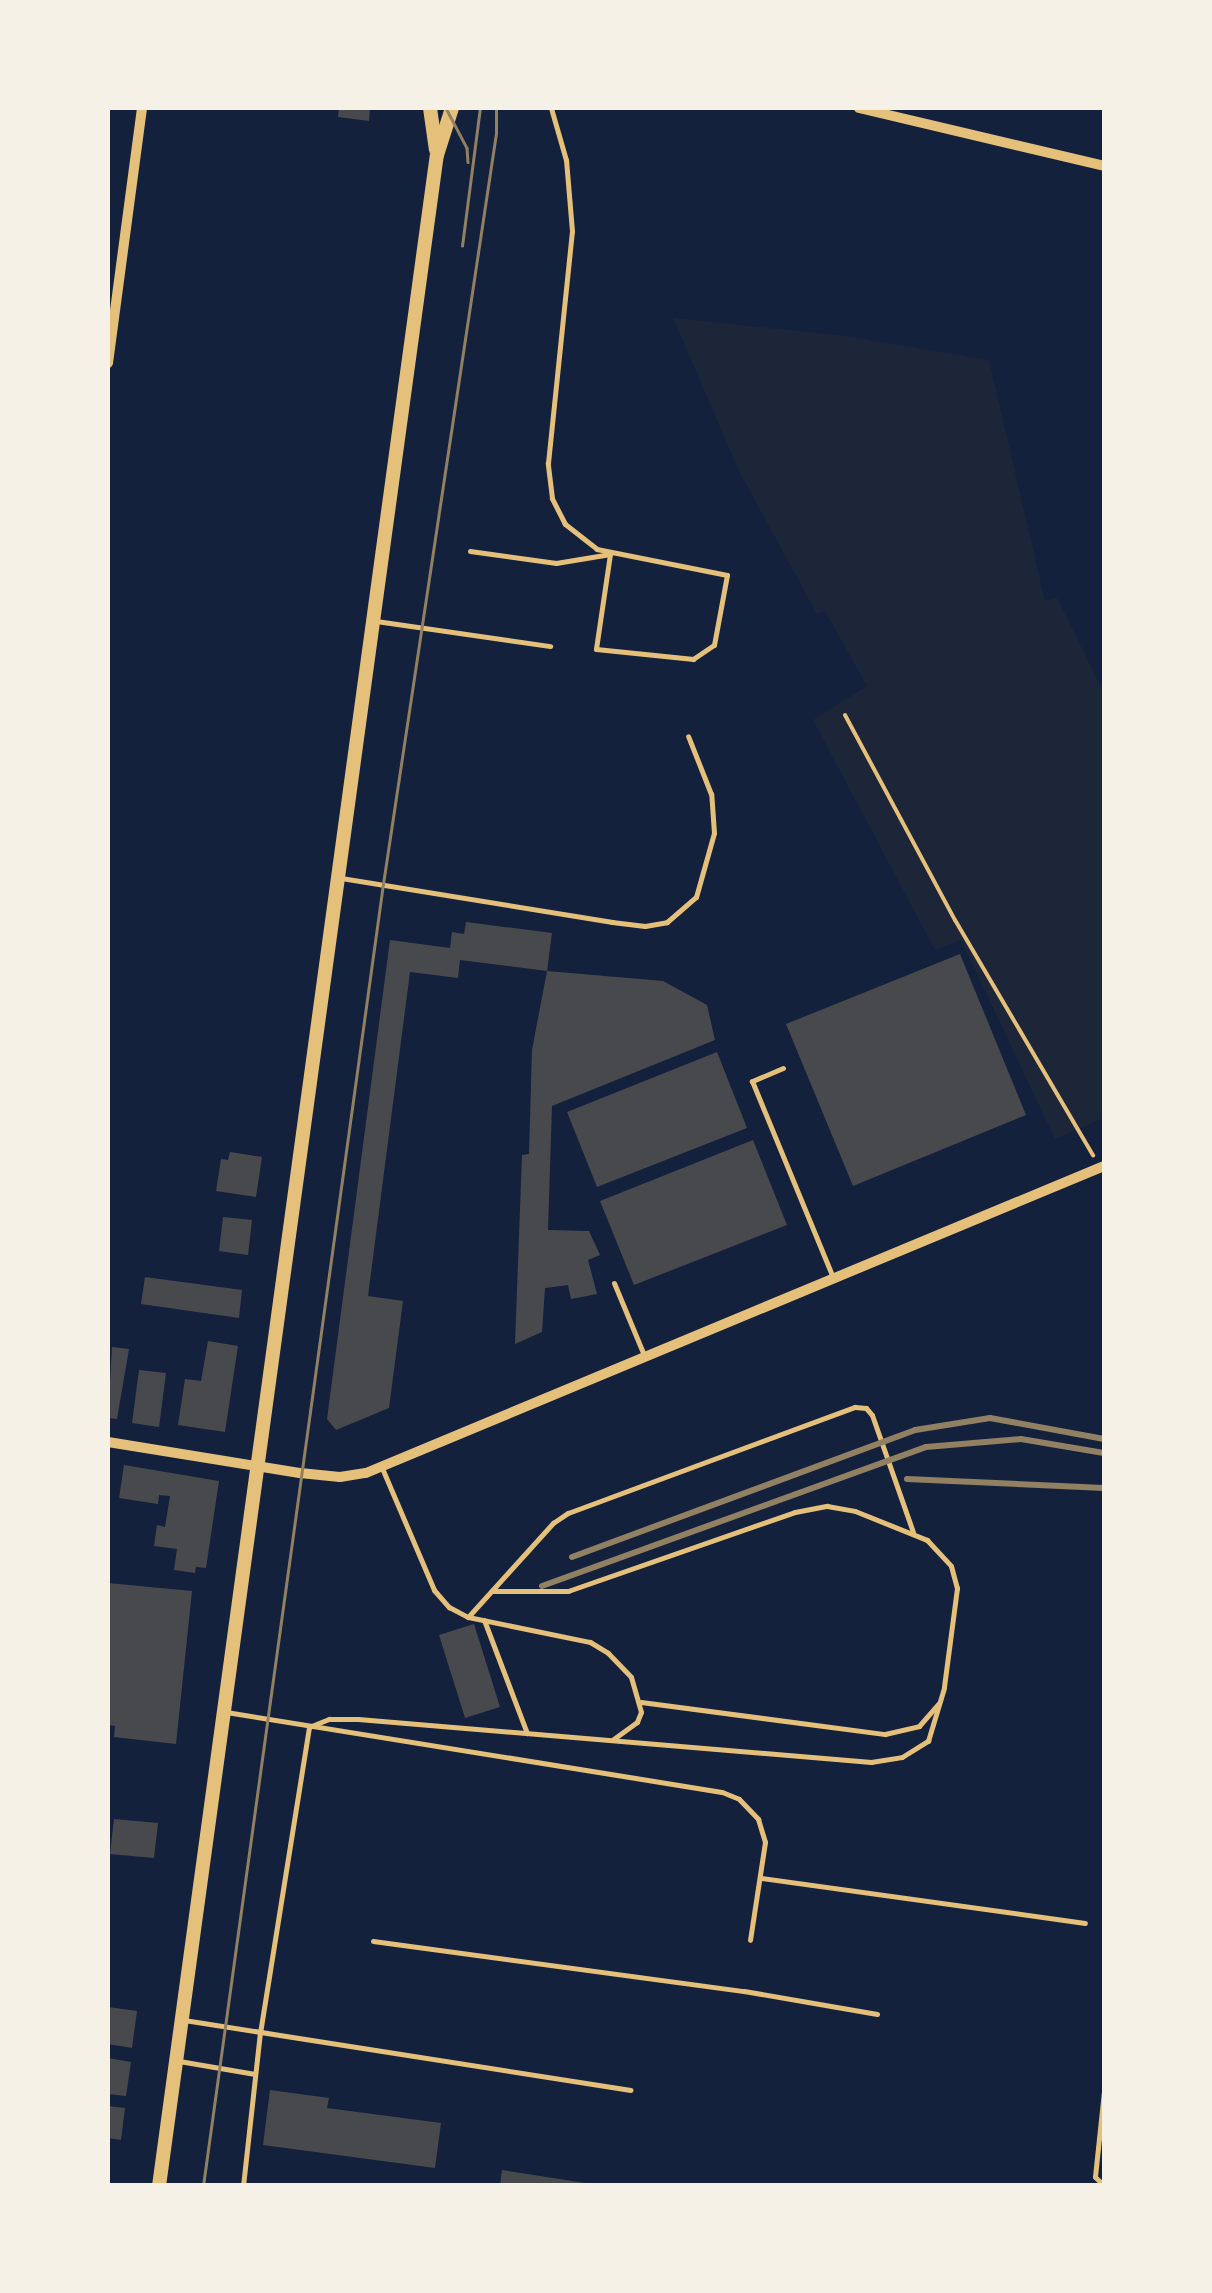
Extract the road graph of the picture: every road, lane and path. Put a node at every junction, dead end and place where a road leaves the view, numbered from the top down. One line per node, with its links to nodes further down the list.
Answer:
1 (142, 108): 8 (street)
2 (430, 108): 6 (main road)
3 (452, 108): 6 (main road)
4 (550, 108): 10 (lane)
5 (859, 108): 7 (street)
6 (437, 156): 11 (main road)
7 (1104, 166)
8 (108, 363)
9 (470, 551): 10 (lane)
10 (610, 554): 10 (lane)
11 (376, 621): 12 (lane); 15 (main road)
12 (550, 646)
13 (845, 715): 17 (path)
14 (688, 736): 15 (lane)
15 (339, 878): 22 (main road)
16 (783, 1068): 18 (lane)
17 (1103, 1167): 18 (street)
18 (833, 1280): 20 (street)
19 (614, 1283): 20 (lane)
20 (645, 1358): 23 (street)
21 (108, 1442): 22 (street)
22 (256, 1466): 23 (street); 30 (main road)
23 (382, 1468): 26 (lane)
24 (913, 1532): 25 (lane); 25 (lane); 28 (lane)
25 (492, 1591): 26 (lane)
26 (468, 1616): 27 (lane)
27 (484, 1620): 29 (lane); 32 (lane)
28 (944, 1688): 29 (lane); 33 (lane)
29 (641, 1702): 33 (lane)
30 (224, 1712): 31 (lane); 41 (main road)
31 (308, 1727): 32 (lane); 34 (lane); 42 (lane)
32 (527, 1734): 33 (lane)
33 (612, 1740)
34 (760, 1878): 35 (lane); 36 (lane)
35 (1085, 1924)
36 (750, 1940)
37 (373, 1942): 39 (lane)
38 (745, 1978): 39 (lane)
39 (744, 1991): 40 (lane)
40 (877, 2014)
41 (181, 2019): 42 (lane); 43 (main road)
42 (260, 2033): 44 (lane); 45 (lane)
43 (177, 2060): 44 (lane); 48 (main road)
44 (255, 2074): 49 (lane)
45 (631, 2090)
46 (1104, 2090): 47 (lane)
47 (1104, 2185)
48 (159, 2186)
49 (243, 2186)

